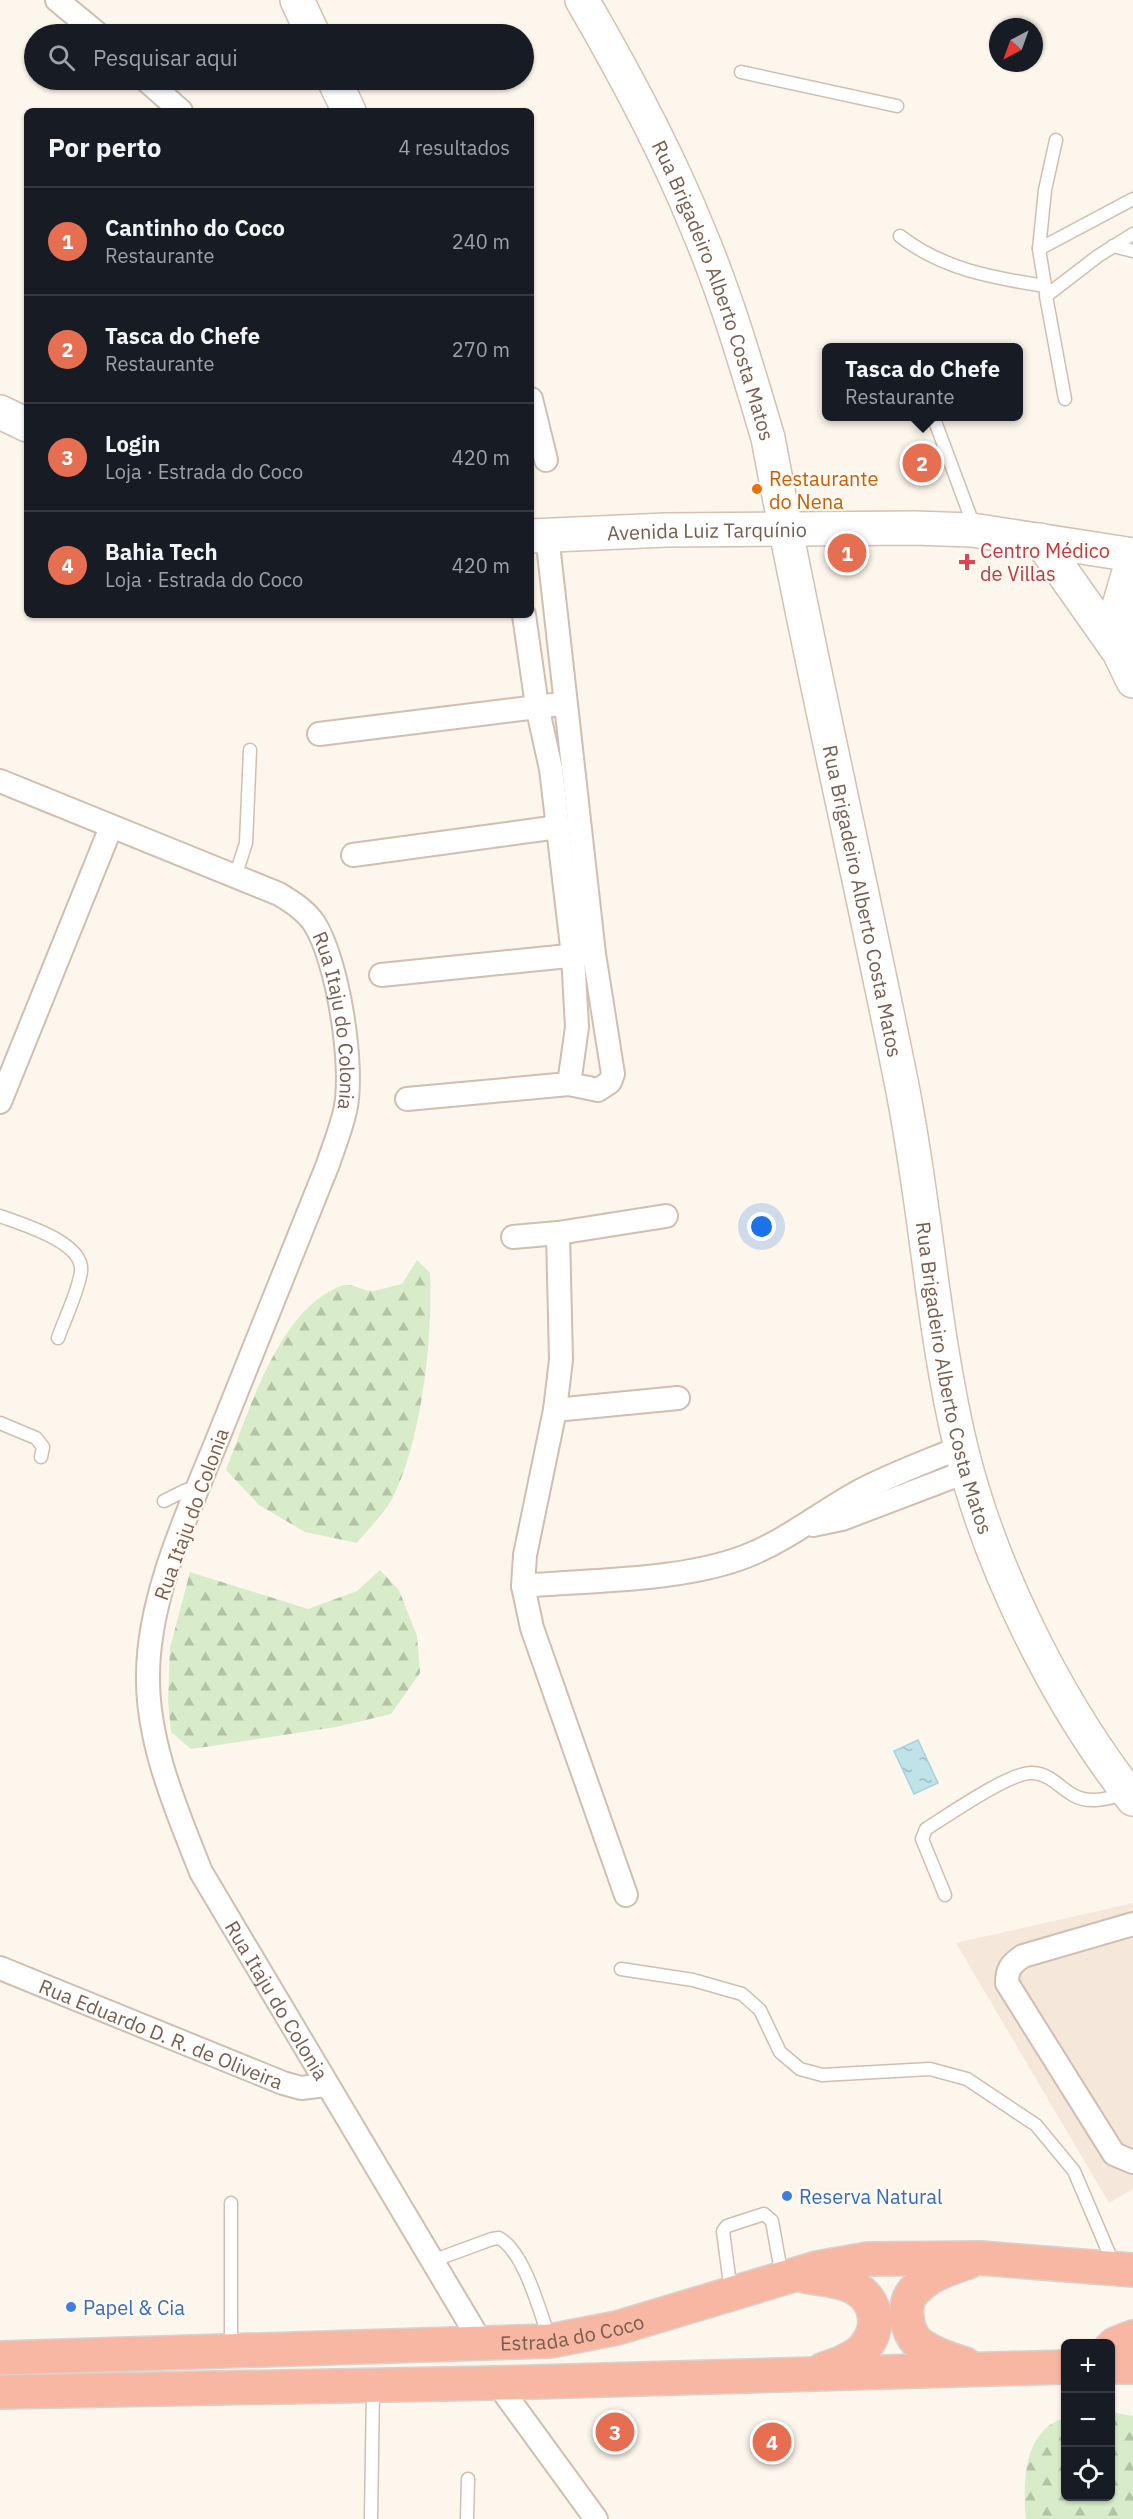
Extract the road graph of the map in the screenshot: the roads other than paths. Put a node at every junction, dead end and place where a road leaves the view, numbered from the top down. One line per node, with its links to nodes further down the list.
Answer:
1 (57, 0): 4 (street)
2 (297, 0): 5 (street)
3 (582, 0): 26 (street, Rua Brigadeiro Alberto Costa Matos)
4 (86, 24)
5 (308, 24)
6 (741, 72): 9 (lane)
7 (157, 90): 10 (street)
8 (339, 90): 11 (street)
9 (897, 106)
10 (178, 108)
11 (348, 108)
12 (1056, 140): 17 (lane)
13 (1133, 199): 17 (lane)
14 (1133, 234): 16 (lane)
15 (900, 236): 19 (lane)
16 (1113, 246): 18 (lane); 19 (lane)
17 (1039, 249): 19 (lane)
18 (1133, 251)
19 (1046, 291): 20 (lane)
20 (1065, 399)
21 (534, 411): 25 (street)
22 (0, 412): 24 (street)
23 (935, 421): 27 (lane)
24 (24, 424)
25 (546, 460)
26 (785, 527): 27 (street, Avenida Luiz Tarquínio); 28 (street, Avenida Luiz Tarquínio); 61 (street, Rua Brigadeiro Alberto Costa Matos)
27 (972, 530): 29 (street, Avenida Luiz Tarquínio)
28 (539, 535): 33 (street)
29 (1040, 540): 30 (street, Avenida Luiz Tarquínio); 34 (street)
30 (1133, 556): 31 (street)
31 (1128, 586): 34 (street)
32 (525, 620): 33 (street); 37 (street)
33 (558, 628): 36 (street)
34 (1119, 652): 35 (street)
35 (1133, 681)
36 (567, 704): 37 (street); 40 (street)
37 (537, 706): 38 (street); 41 (street)
38 (319, 734)
39 (250, 750): 46 (lane)
40 (573, 764): 41 (street); 47 (street)
41 (551, 769): 44 (street)
42 (0, 781): 43 (street, Rua Itaju do Colonia)
43 (111, 827): 46 (street, Rua Itaju do Colonia); 51 (street)
44 (558, 827): 45 (street); 47 (street)
45 (353, 855)
46 (235, 877): 62 (street, Rua Itaju do Colonia)
47 (583, 954): 48 (street); 49 (street); 49 (street)
48 (381, 975)
49 (569, 1084): 50 (street)
50 (407, 1099)
51 (0, 1102)
52 (0, 1216): 56 (lane)
53 (666, 1216): 54 (street)
54 (558, 1233): 55 (street); 58 (street)
55 (513, 1237)
56 (58, 1338)
57 (678, 1398): 58 (street)
58 (555, 1410): 64 (street)
59 (0, 1423): 60 (lane)
60 (41, 1457)
61 (964, 1459): 64 (street); 65 (street, Rua Brigadeiro Alberto Costa Matos)
62 (197, 1489): 63 (lane); 71 (street, Rua Itaju do Colonia)
63 (164, 1501)
64 (523, 1586): 66 (street)
65 (1131, 1796): 67 (lane)
66 (626, 1895)
67 (945, 1895)
68 (1133, 1924): 72 (street)
69 (0, 1968): 71 (street, Rua Eduardo D. R. de Oliveira)
70 (621, 1969): 76 (lane)
71 (326, 2085): 75 (street, Rua Itaju do Colonia)
72 (1133, 2162)
73 (231, 2203): 83 (lane)
74 (981, 2258): 76 (highway, Estrada do Coco); 77 (highway, Estrada do Coco); 88 (highway)
75 (432, 2261): 80 (lane); 81 (street, Rua Itaju do Colonia)
76 (1124, 2270)
77 (789, 2277): 78 (highway, Estrada do Coco); 78 (lane); 89 (highway)
78 (732, 2294): 80 (highway, Estrada do Coco)
79 (1133, 2337): 82 (highway)
80 (550, 2341): 81 (highway, Estrada do Coco)
81 (482, 2344): 83 (highway, Estrada do Coco)
82 (1115, 2344)
83 (231, 2351): 84 (highway, Estrada do Coco)
84 (0, 2358)
85 (1061, 2367): 88 (highway)
86 (1115, 2367): 87 (highway)
87 (1133, 2367)
88 (979, 2368): 89 (highway)
89 (810, 2376): 90 (highway)
90 (497, 2383): 91 (highway); 96 (street)
91 (373, 2386): 92 (highway); 94 (lane)
92 (0, 2391)
93 (468, 2479): 95 (lane)
94 (371, 2519)
95 (467, 2519)
96 (596, 2519)

